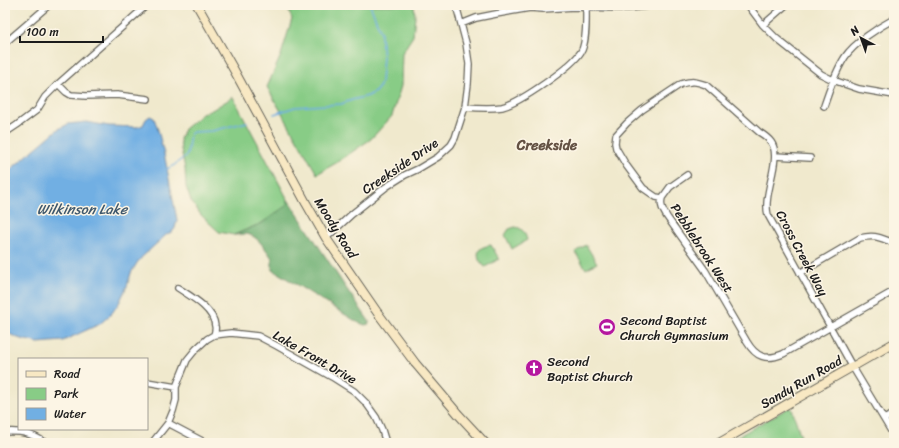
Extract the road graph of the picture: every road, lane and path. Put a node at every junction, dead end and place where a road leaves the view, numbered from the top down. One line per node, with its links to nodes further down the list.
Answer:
1 (49, 5): 12 (street)
2 (147, 5): 14 (street)
3 (198, 5): 24 (main road, Moody Road)
4 (456, 5): 10 (street, Creekside Drive)
5 (655, 5): 8 (street)
6 (748, 5): 11 (street)
7 (786, 5): 11 (street)
8 (586, 7): 10 (street); 18 (street)
9 (894, 19): 13 (street)
10 (461, 24): 18 (street, Creekside Drive)
11 (763, 25): 13 (street)
12 (5, 43)
13 (833, 80): 15 (street); 17 (street)
14 (58, 84): 16 (street); 19 (street)
15 (894, 94)
16 (148, 100)
17 (824, 106)
18 (465, 107): 24 (street, Creekside Drive)
19 (5, 133)
20 (775, 156): 21 (street); 23 (street, Pebblebrook West); 26 (street, Cross Creek Way)
21 (810, 158)
22 (687, 176): 23 (street)
23 (662, 198): 29 (street, Pebblebrook West)
24 (326, 238): 44 (main road, Moody Road)
25 (894, 243): 26 (street)
26 (800, 273): 29 (street, Cross Creek Way)
27 (178, 288): 30 (street)
28 (894, 291): 29 (street, Pebblebrook West)
29 (830, 327): 32 (street, Cross Creek Way)
30 (214, 335): 34 (street, Lake Front Drive); 43 (street, Lake Front Drive)
31 (894, 343): 32 (main road, Sandy Run Road)
32 (852, 366): 36 (street, Cross Creek Way); 45 (main road, Sandy Run Road)
33 (148, 382): 34 (street)
34 (176, 387): 37 (street, Lake Front Drive)
35 (894, 414): 36 (street)
36 (884, 419): 39 (street, Cross Creek Way)
37 (168, 423): 41 (street, Lake Front Drive); 42 (street)
38 (5, 432): 40 (street)
39 (894, 436)
40 (46, 443)
41 (152, 443)
42 (206, 443)
43 (387, 443)
44 (485, 443)
45 (719, 443)

